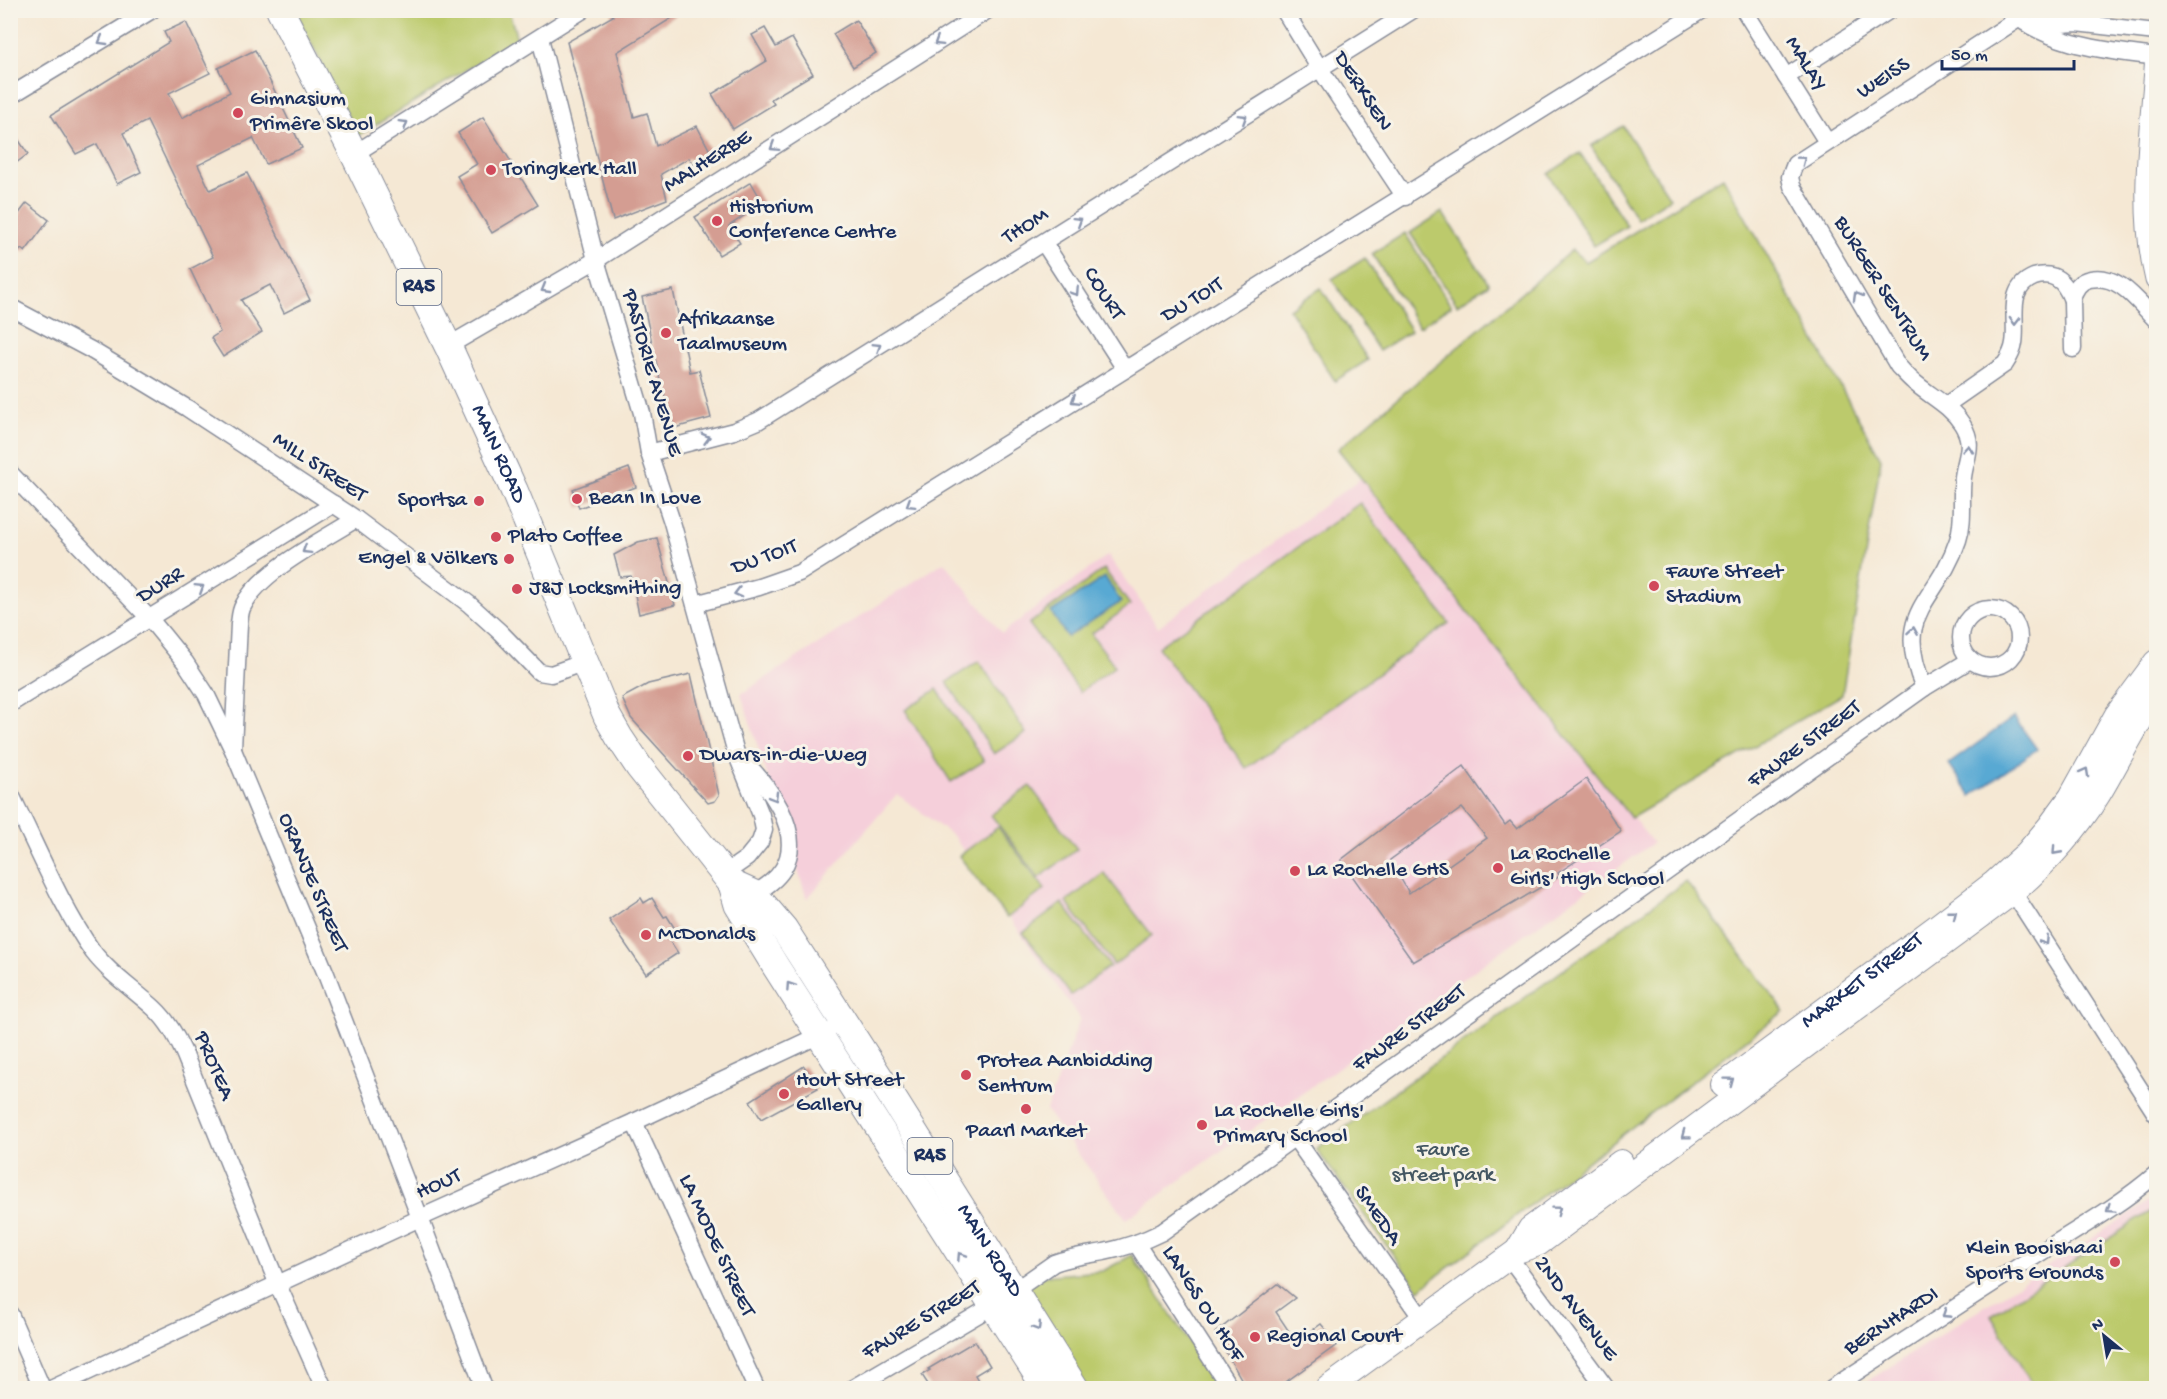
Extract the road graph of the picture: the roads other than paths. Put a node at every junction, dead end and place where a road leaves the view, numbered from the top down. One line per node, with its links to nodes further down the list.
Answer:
1 (152, 10): 16 (street, one-way to 16)
2 (280, 10): 18 (main road, MAIN ROAD / R45)
3 (583, 10): 12 (street)
4 (988, 10): 22 (street, MALHERBE, one-way to 22)
5 (1284, 10): 14 (street, DERKSEN)
6 (1413, 10): 14 (street, THOM)
7 (1702, 10): 20 (street, DU TOIT)
8 (1744, 10): 15 (street, MALAY)
9 (1890, 10): 15 (street)
10 (2019, 18): 11 (street); 13 (street); 17 (street, WEISS)
11 (2157, 32)
12 (540, 39): 18 (street, one-way to 12); 22 (street, PASTORIE AVENUE)
13 (2156, 56): 25 (street)
14 (1320, 69): 20 (street, DERKSEN); 21 (street, THOM, one-way to 14)
15 (1786, 76): 17 (street, MALAY)
16 (10, 96)
17 (1827, 142): 19 (street, WEISS, one-way to 17)
18 (354, 154): 29 (main road, MAIN ROAD / R45)
19 (1792, 186): 32 (street, BURGER SENTRUM, one-way to 19)
20 (1405, 197): 31 (street, DU TOIT)
21 (1044, 243): 31 (street, COURT, one-way to 31); 33 (street, THOM, one-way to 21)
22 (596, 260): 29 (street, MALHERBE, one-way to 29); 33 (street, PASTORIE AVENUE)
23 (2050, 276): 24 (street); 26 (street); 32 (street, one-way to 32)
24 (2103, 278): 26 (street); 28 (street)
25 (2157, 280)
26 (2072, 300): 30 (street)
27 (10, 307): 35 (street, MILL STREET)
28 (2157, 320)
29 (448, 346): 40 (main road, MAIN ROAD / R45)
30 (2073, 349)
31 (1125, 369): 37 (street, DU TOIT, one-way to 37)
32 (1946, 405): 42 (street, BURGER SENTRUM, one-way to 32)
33 (649, 453): 37 (street, PASTORIE AVENUE)
34 (10, 472): 38 (street, ORANJE STREET)
35 (334, 504): 36 (street, MILL STREET); 38 (street, DURR, one-way to 35)
36 (356, 519): 40 (street, MILL STREET); 45 (street, one-way to 45)
37 (695, 604): 46 (street, PASTORIE AVENUE)
38 (150, 619): 44 (street, DURR); 45 (street, ORANJE STREET)
39 (1970, 660): 42 (street, FAURE STREET)
40 (585, 662): 48 (main road, MAIN ROAD / R45)
41 (2157, 662): 57 (main road, MARKET STREET, one-way to 41)
42 (1924, 688): 53 (street, FAURE STREET)
43 (2157, 696): 49 (main road, MARKET STREET, one-way to 49)
44 (10, 704)
45 (233, 750): 55 (street, ORANJE STREET)
46 (736, 753): 48 (street, PASTORIE AVENUE); 48 (street, PASTORIE AVENUE, one-way to 48)
47 (10, 793): 58 (street, PROTEA)
48 (737, 889): 50 (main road, MAIN ROAD / R45)
49 (2013, 892): 51 (street, one-way to 51); 57 (main road, MARKET STREET, one-way to 57)
50 (832, 1028): 52 (street, HOUT); 59 (main road, MAIN ROAD / R45)
51 (2157, 1114)
52 (634, 1122): 55 (street, HOUT); 66 (street, LA MODE STREET)
53 (1295, 1138): 56 (street, FAURE STREET); 61 (street, SMEDA)
54 (2157, 1174): 73 (street, BERNHARDI, one-way to 73)
55 (420, 1218): 58 (street, HOUT); 65 (street, ORANJE STREET)
56 (1136, 1244): 59 (street, FAURE STREET); 70 (street, LANGS OU HOF)
57 (1513, 1254): 61 (main road, MARKET STREET); 72 (street, 2ND AVENUE)
58 (278, 1285): 63 (street, HOUT); 64 (street, PROTEA)
59 (1004, 1298): 67 (street, FAURE STREET); 68 (main road, MAIN ROAD / R45); 69 (main road, MAIN ROAD / R45, one-way to 69)
60 (10, 1314): 62 (street)
61 (1423, 1320): 71 (main road, MARKET STREET)
62 (42, 1389)
63 (53, 1389)
64 (324, 1389)
65 (484, 1389)
66 (756, 1389)
67 (853, 1389)
68 (1046, 1389)
69 (1075, 1389)
70 (1230, 1389)
71 (1328, 1389)
72 (1606, 1389)
73 (1832, 1389)

